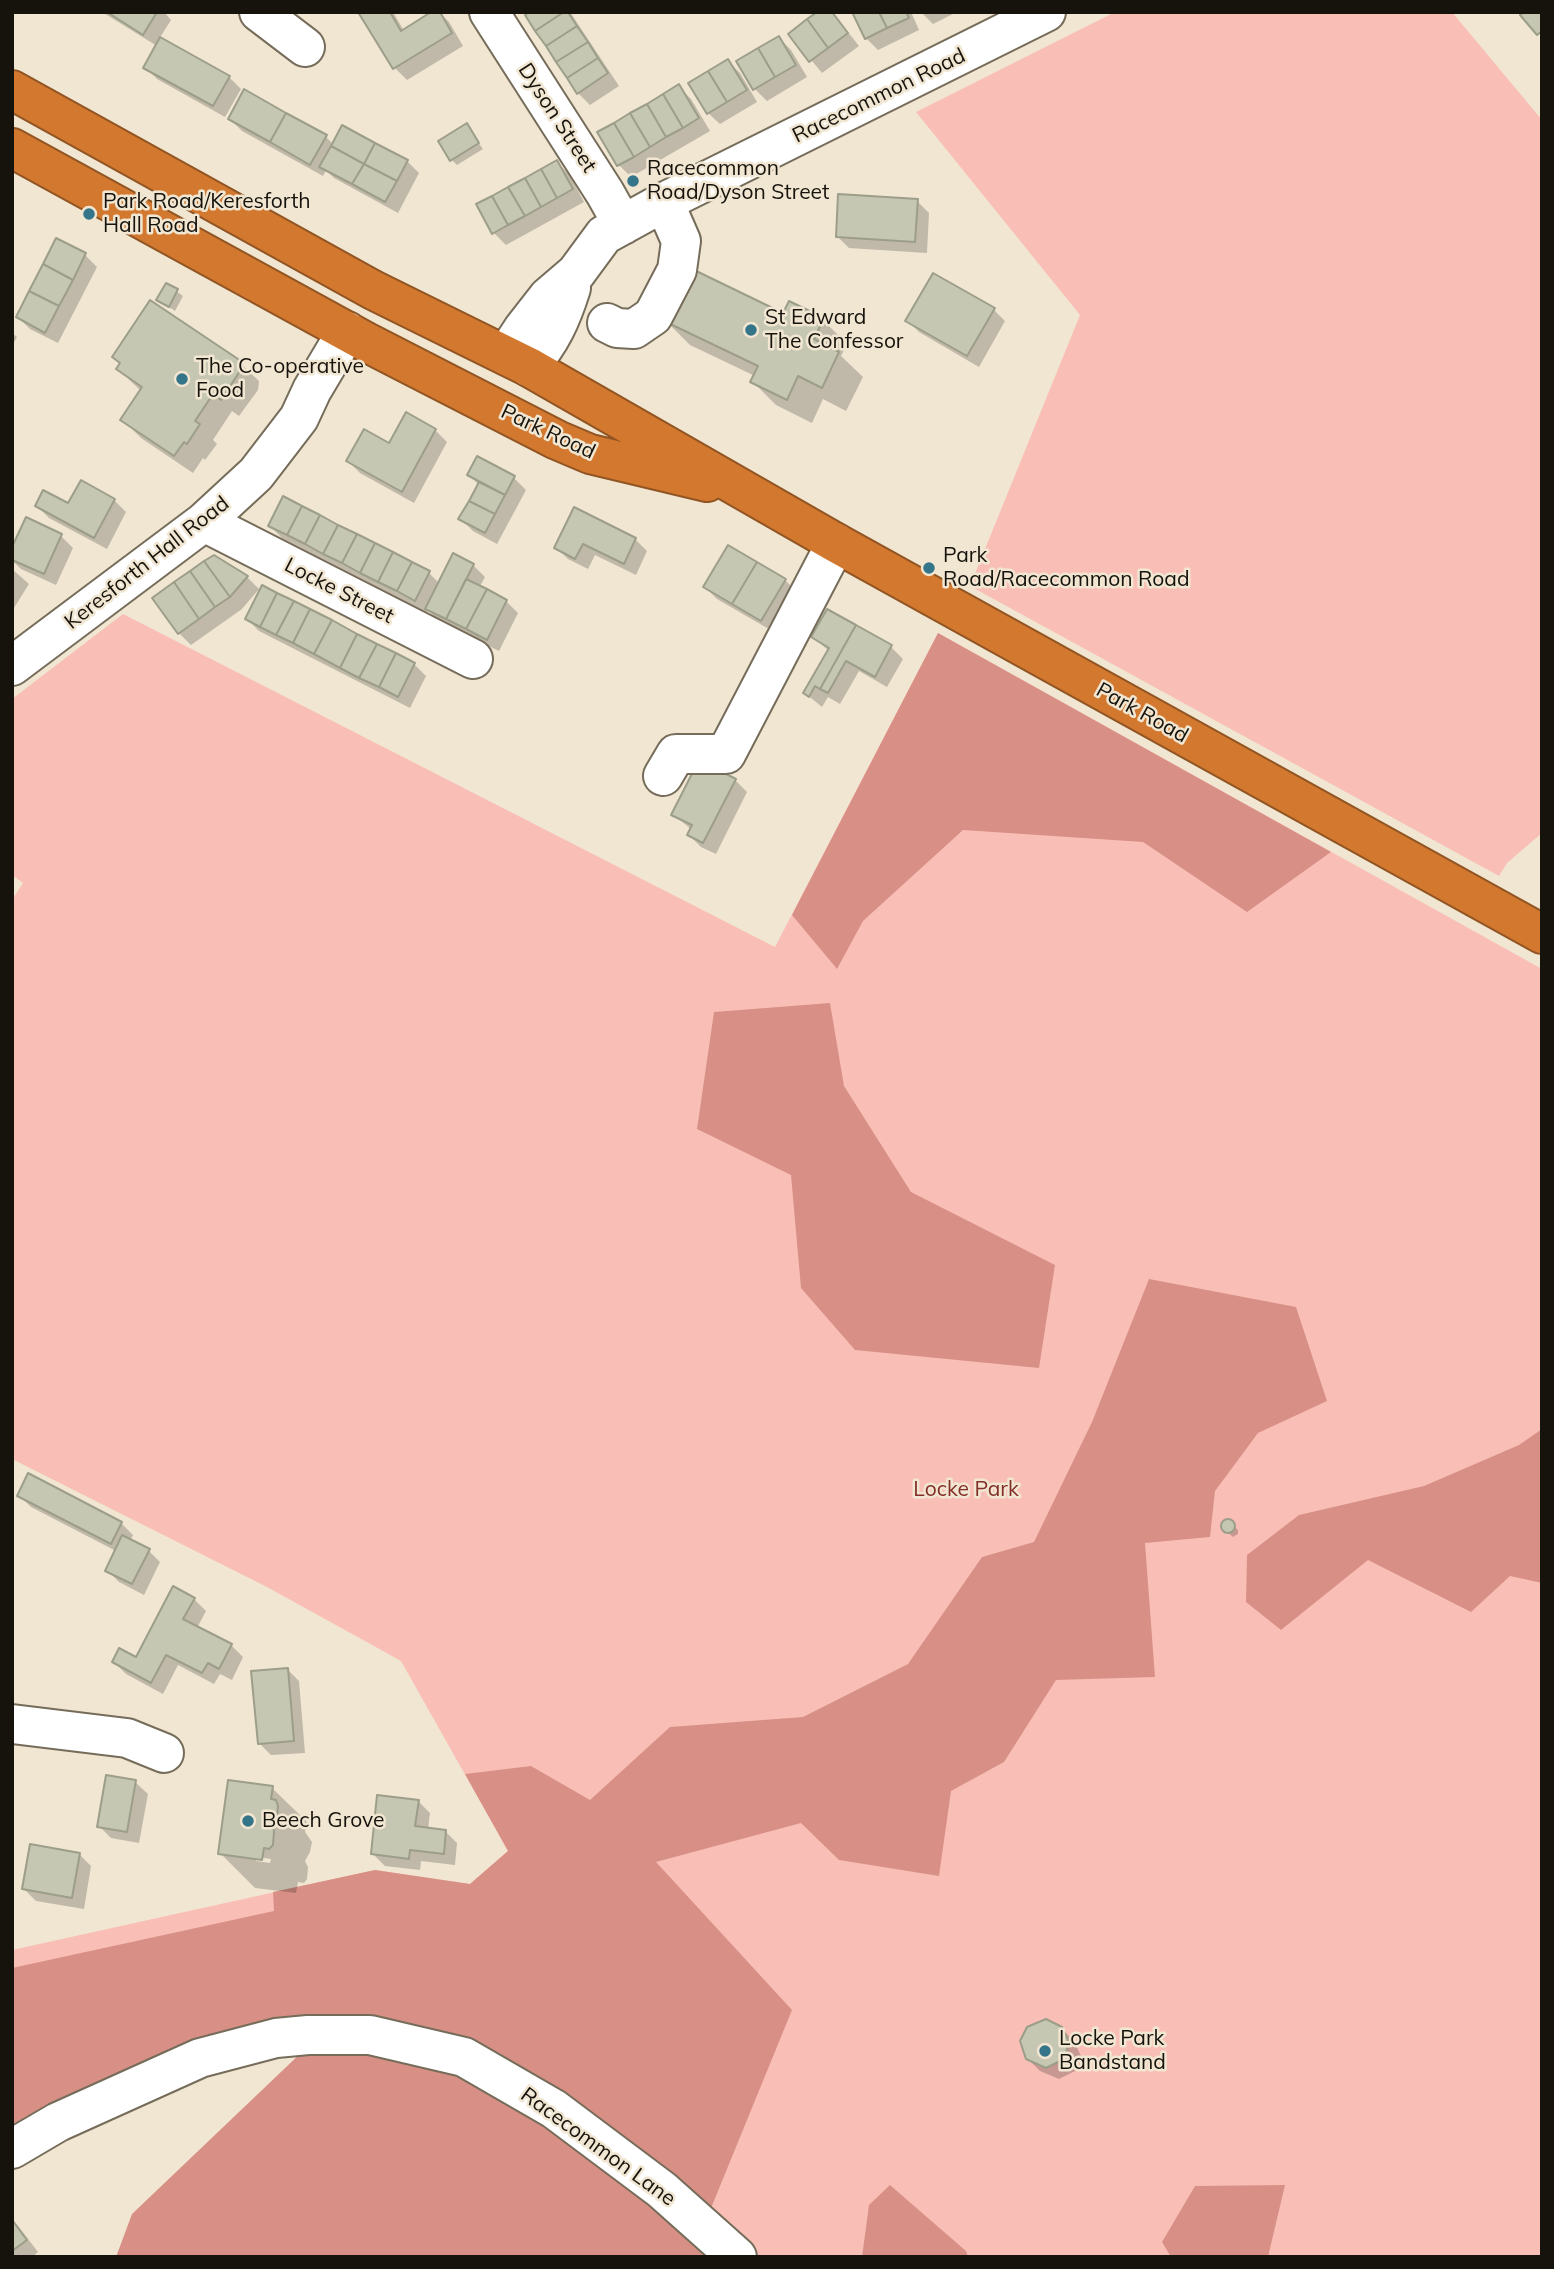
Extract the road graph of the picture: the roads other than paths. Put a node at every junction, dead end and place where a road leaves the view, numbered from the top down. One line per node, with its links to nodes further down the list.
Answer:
1 (489, 12): 8 (street, Dyson Street)
2 (1046, 12): 7 (street, Racecommon Road)
3 (255, 23): 4 (street)
4 (305, 47)
5 (12, 90): 9 (highway, Park Road)
6 (15, 155): 11 (highway, Park Road)
7 (664, 202): 8 (street, Racecommon Road); 10 (street)
8 (623, 225): 12 (street, Racecommon Road)
9 (382, 294): 11 (highway); 12 (highway, Park Road)
10 (607, 323)
11 (356, 337): 13 (highway, Park Road); 15 (street, Keresforth Hall Road)
12 (518, 361): 13 (highway); 14 (highway, Park Road)
13 (492, 406): 14 (highway, Park Road)
14 (743, 490): 16 (highway, Park Road)
15 (204, 523): 17 (street, Locke Street); 18 (street, Keresforth Hall Road)
16 (836, 543): 19 (street); 20 (highway, Park Road)
17 (473, 659)
18 (12, 666)
19 (663, 776)
20 (1542, 934)
21 (12, 1724): 22 (street)
22 (164, 1753)
23 (12, 2149): 24 (street, Racecommon Lane)
24 (737, 2257)

